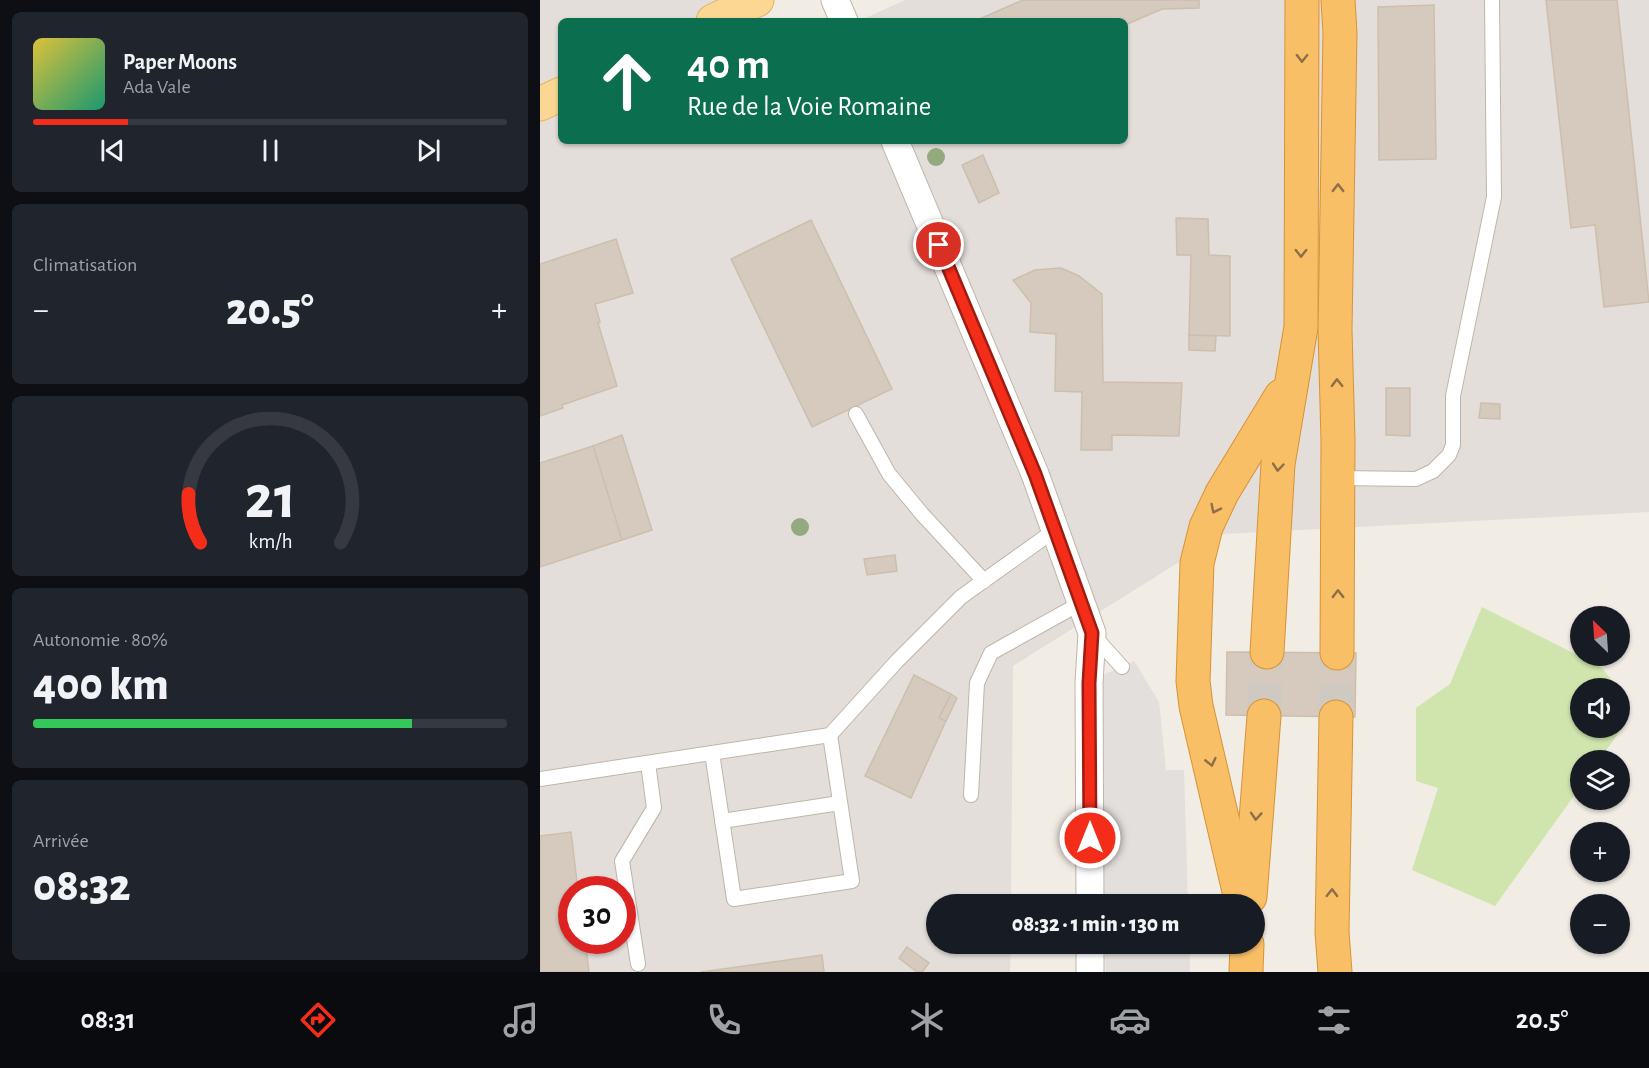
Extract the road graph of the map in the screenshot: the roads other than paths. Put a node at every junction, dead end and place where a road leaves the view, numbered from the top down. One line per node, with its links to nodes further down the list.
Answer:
1 (757, 0): 6 (main road)
2 (835, 0): 7 (street)
3 (1302, 0): 11 (highway, one-way to 11)
4 (1338, 0): 13 (highway, one-way to 4)
5 (1492, 0): 13 (lane)
6 (719, 18)
7 (843, 18)
8 (558, 95): 9 (main road)
9 (540, 104)
10 (896, 144): 14 (street)
11 (1295, 368): 18 (highway, one-way to 18); 31 (highway, one-way to 31)
12 (856, 414): 15 (lane)
13 (1338, 478): 19 (highway, one-way to 13)
14 (1055, 530): 15 (lane); 16 (street)
15 (984, 581): 23 (lane)
16 (1081, 603): 17 (street); 27 (lane)
17 (1092, 633): 20 (lane); 30 (street)
18 (1267, 652)
19 (1337, 653)
20 (1122, 667)
21 (1264, 716): 32 (highway, one-way to 32)
22 (1336, 717): 33 (highway, one-way to 22)
23 (830, 735): 24 (lane); 28 (lane)
24 (712, 753): 25 (lane); 29 (lane)
25 (648, 763): 26 (lane); 37 (lane)
26 (540, 779)
27 (971, 795)
28 (840, 803): 29 (lane); 29 (lane)
29 (722, 821)
30 (1090, 894)
31 (1240, 894)
32 (1251, 894)
33 (1332, 932): 41 (lane); 42 (highway)
34 (1090, 954): 38 (street)
35 (1248, 954): 39 (highway)
36 (1253, 954): 40 (lane)
37 (638, 964)
38 (1090, 972)
39 (1246, 972)
40 (1259, 972)
41 (1323, 972)
42 (1335, 972)

